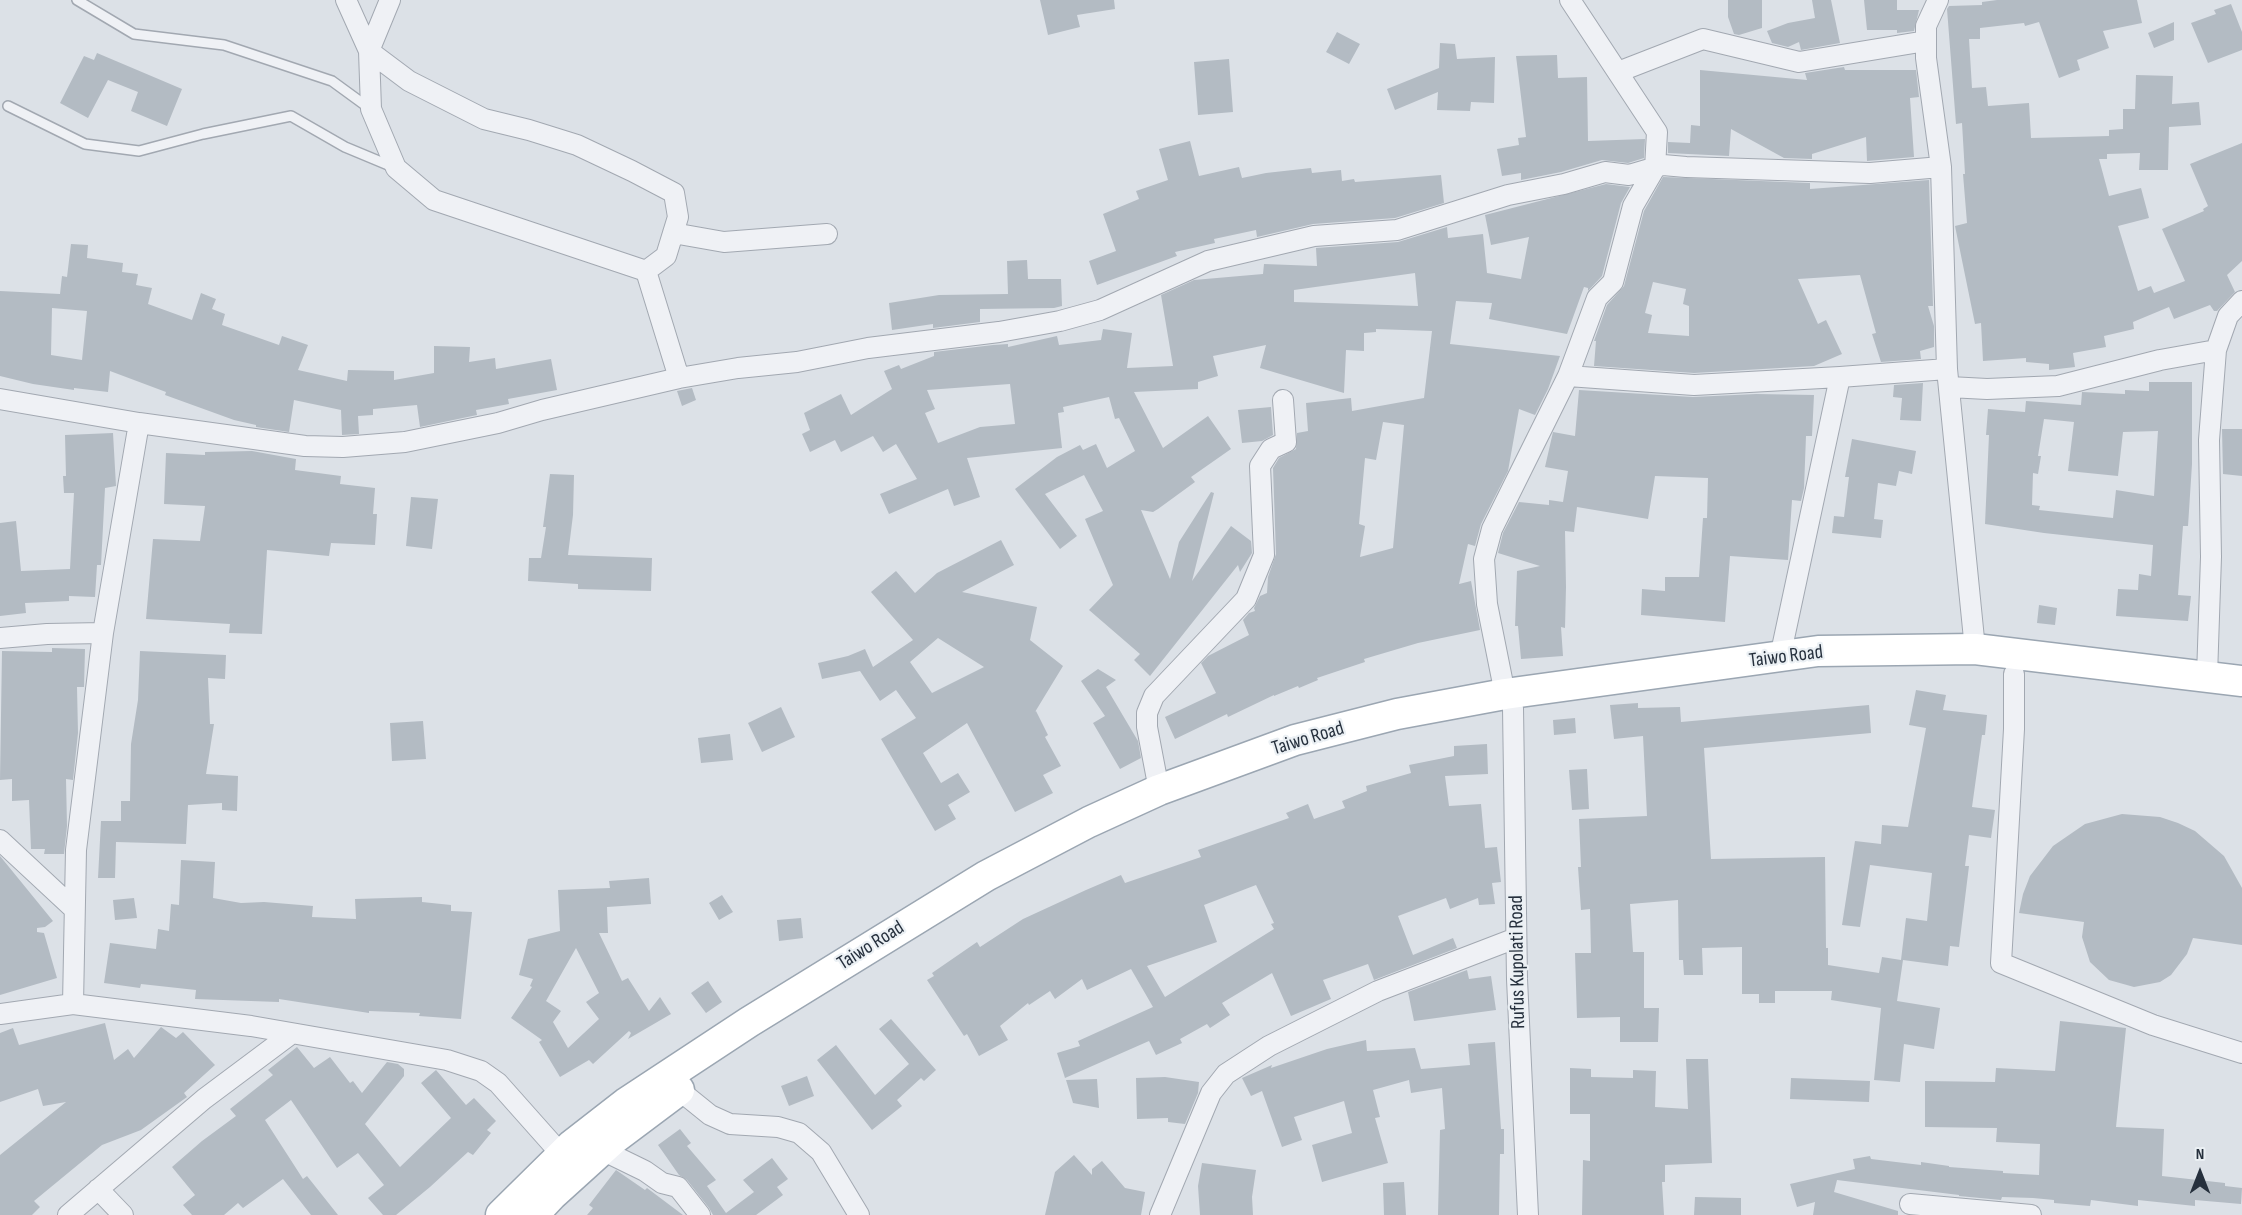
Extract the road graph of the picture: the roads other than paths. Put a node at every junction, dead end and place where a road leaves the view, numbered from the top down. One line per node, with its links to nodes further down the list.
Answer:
1 (77, 0): 10 (lane)
2 (346, 0): 7 (street)
3 (390, 0): 7 (street)
4 (1570, 0): 8 (street)
5 (1938, 0): 6 (street)
6 (1926, 41): 8 (street); 11 (street)
7 (369, 51): 10 (street); 14 (street)
8 (1617, 72): 13 (street)
9 (8, 106): 12 (lane)
10 (371, 109): 12 (street)
11 (1941, 167): 13 (street); 22 (street)
12 (396, 168): 16 (street)
13 (1655, 168): 19 (street, Rufus Kupolati Road); 21 (street)
14 (673, 233): 15 (street); 16 (street)
15 (827, 234)
16 (646, 271): 21 (street)
17 (2242, 301): 18 (street)
18 (2216, 351): 22 (street); 31 (street)
19 (1568, 376): 20 (street); 34 (street, Rufus Kupolati Road)
20 (1840, 377): 22 (street); 29 (street)
21 (680, 378): 25 (street)
22 (1948, 378): 28 (street)
23 (0, 399): 25 (street)
24 (1283, 400): 35 (street)
25 (139, 423): 26 (street)
26 (103, 633): 27 (street); 37 (street)
27 (0, 638)
28 (1975, 649): 29 (main road, Taiwo Road); 31 (main road, Taiwo Road)
29 (1780, 657): 34 (main road, Taiwo Road)
30 (2014, 674): 33 (main road, Taiwo Road); 34 (main road, Taiwo Road); 42 (street)
31 (2206, 676): 32 (main road, Taiwo Road)
32 (2242, 681)
33 (2242, 699)
34 (1509, 701): 35 (main road, Taiwo Road); 38 (street, Rufus Kupolati Road); 43 (main road, Taiwo Road)
35 (1159, 790): 45 (main road, Taiwo Road)
36 (0, 840): 37 (street)
37 (73, 908): 39 (street)
38 (1516, 938): 54 (street); 55 (street, Rufus Kupolati Road)
39 (73, 1004): 40 (street); 41 (street)
40 (0, 1014)
41 (291, 1034): 45 (street); 46 (street)
42 (2242, 1053)
43 (680, 1090): 44 (main road, Taiwo Road); 53 (street)
44 (602, 1150): 51 (main road, Taiwo Road); 52 (street)
45 (562, 1155): 50 (main road, Taiwo Road)
46 (98, 1189): 48 (street); 49 (street)
47 (1910, 1204): 56 (street)
48 (68, 1215)
49 (123, 1215)
50 (501, 1215)
51 (533, 1215)
52 (700, 1215)
53 (859, 1215)
54 (1160, 1215)
55 (1528, 1215)
56 (2031, 1215)

